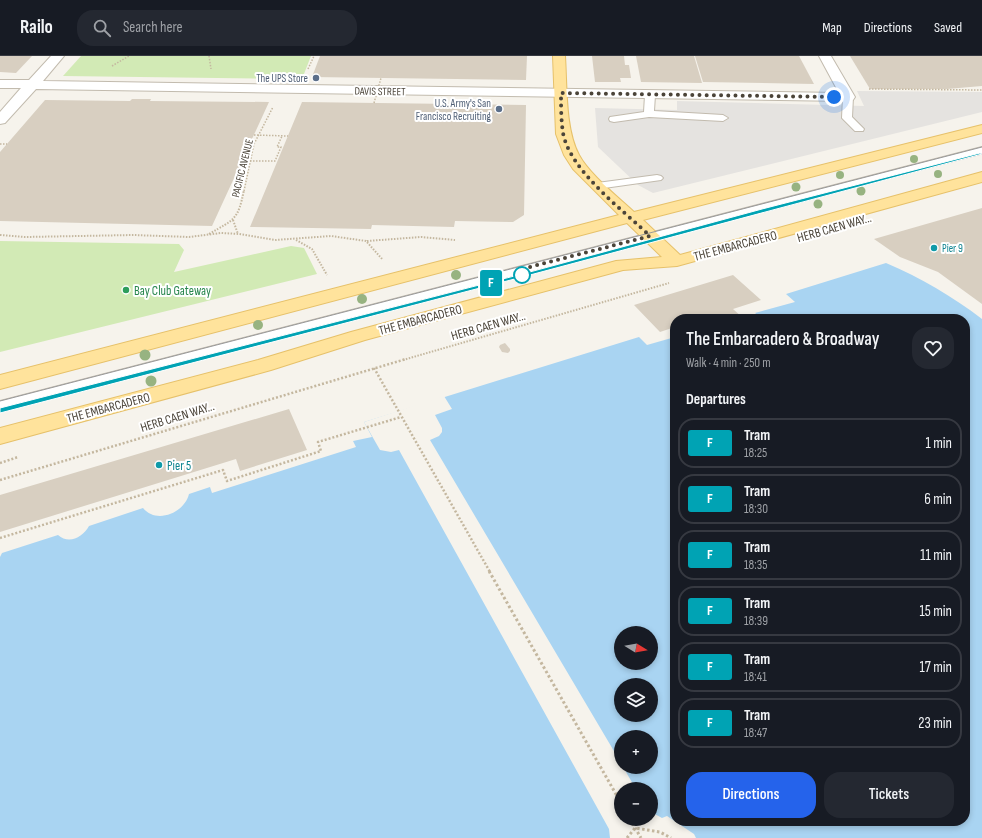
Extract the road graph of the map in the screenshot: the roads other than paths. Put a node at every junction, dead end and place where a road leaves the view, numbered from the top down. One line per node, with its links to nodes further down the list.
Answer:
1 (58, 56): 5 (street)
2 (559, 56): 6 (main road)
3 (825, 56): 8 (street)
4 (0, 84): 5 (street, DAVIS STREET)
5 (31, 85): 6 (street, DAVIS STREET); 11 (street)
6 (561, 93): 7 (street, DAVIS STREET); 18 (main road)
7 (650, 95): 8 (street, DAVIS STREET); 9 (lane)
8 (848, 98): 13 (lane)
9 (649, 114): 10 (lane); 12 (lane)
10 (723, 118)
11 (0, 120)
12 (614, 120)
13 (859, 129)
14 (982, 129): 19 (main road)
15 (982, 150): 20 (lane, THE EMBARCADERO)
16 (982, 176): 21 (main road, THE EMBARCADERO)
17 (657, 178): 18 (lane)
18 (597, 186): 19 (main road)
19 (630, 217): 20 (main road); 22 (main road)
20 (650, 236): 21 (main road); 23 (lane, THE EMBARCADERO)
21 (677, 261): 24 (main road, THE EMBARCADERO)
22 (0, 382)
23 (0, 406)
24 (0, 436)

